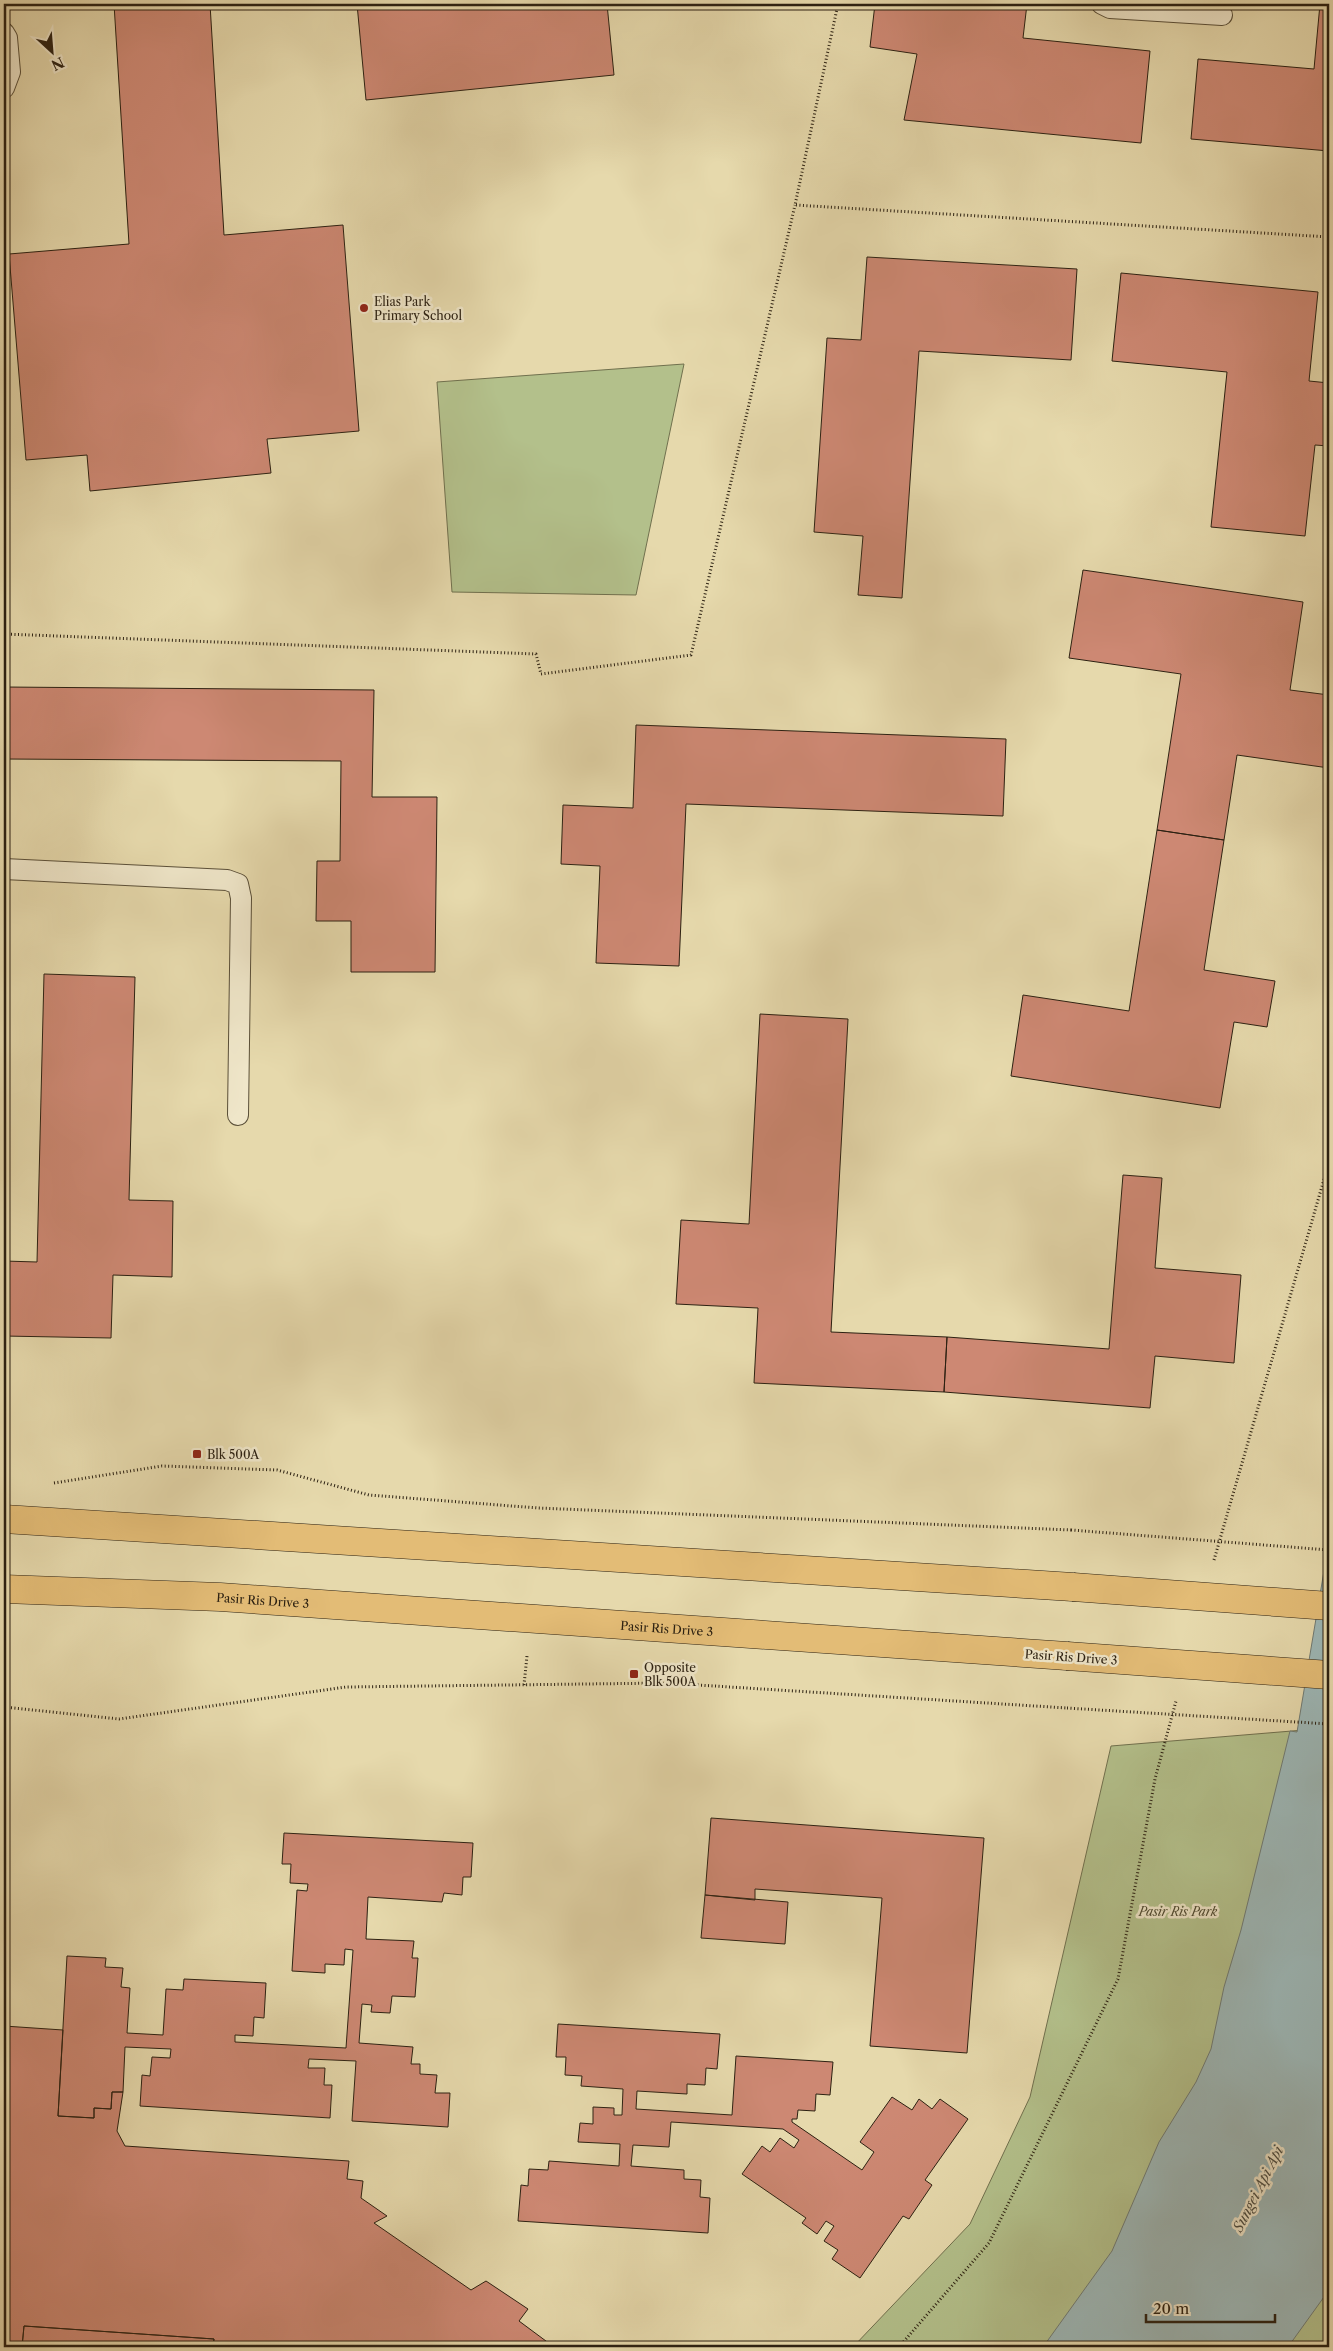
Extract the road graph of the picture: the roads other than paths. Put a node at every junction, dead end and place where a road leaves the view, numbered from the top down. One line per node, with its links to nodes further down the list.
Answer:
1 (1102, 4): 2 (lane)
2 (1222, 15)
3 (4, 33): 4 (lane)
4 (4, 88)
5 (4, 869): 6 (lane)
6 (238, 1114)
7 (5, 1522): 9 (main road, bridge)
8 (6, 1585): 10 (main road, Pasir Ris Drive 3, bridge)
9 (1329, 1606)
10 (1329, 1675)

